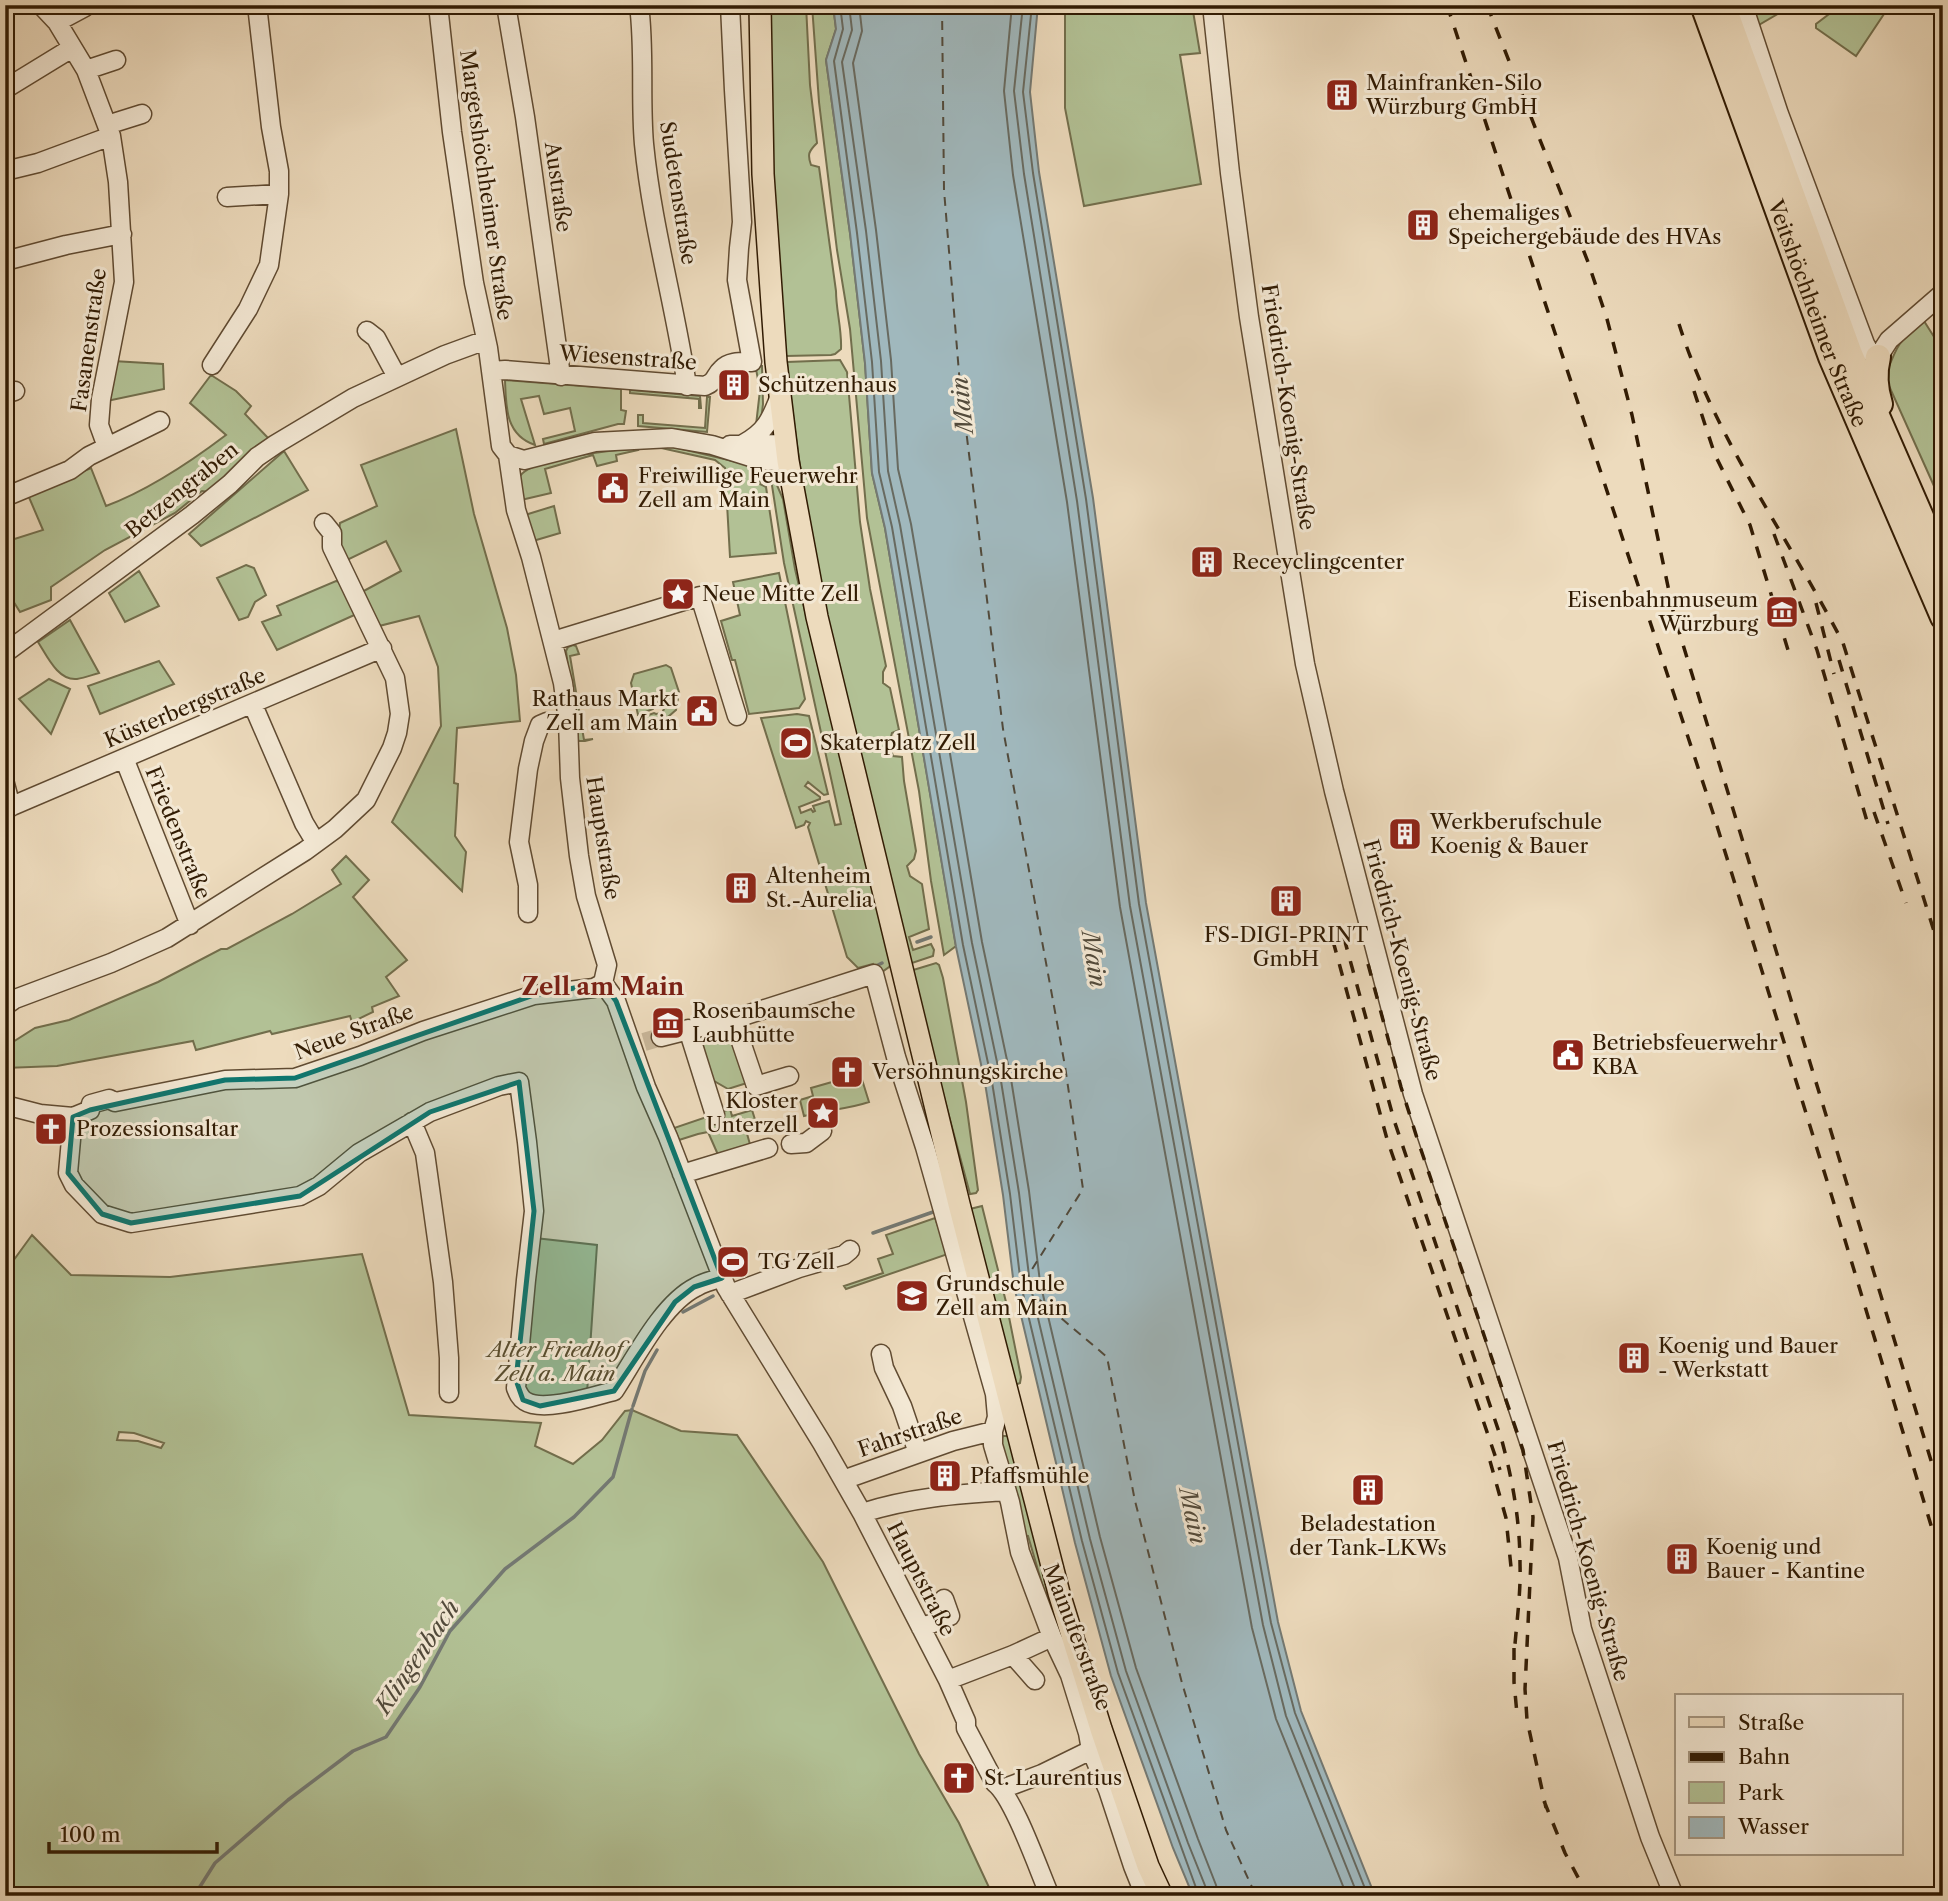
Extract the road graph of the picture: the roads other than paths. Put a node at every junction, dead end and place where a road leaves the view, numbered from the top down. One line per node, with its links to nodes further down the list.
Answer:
1 (41, 5): 13 (street, Fasanenstraße)
2 (257, 5): 21 (street)
3 (438, 5): 27 (street, Margetshöchheimer Straße)
4 (506, 5): 31 (street, Austraße)
5 (639, 5): 33 (street, Sudetenstraße)
6 (730, 5): 33 (street, Wiesenstraße)
7 (760, 5): 34 (main road)
8 (1212, 5): 92 (street, Friedrich-Koenig-Straße)
9 (1703, 5): 41 (highway, Veitshöchheimer Straße)
10 (1723, 5): 41 (highway, Veitshöchheimer Straße)
11 (1743, 5): 28 (street, Veitshöchheimer Straße)
12 (85, 7): 13 (street)
13 (57, 22): 14 (street, Fasanenstraße)
14 (72, 48): 16 (street, Fasanenstraße); 17 (street)
15 (116, 60): 16 (street)
16 (86, 70): 19 (street, Fasanenstraße)
17 (5, 89)
18 (142, 114): 19 (street)
19 (109, 130): 20 (street); 23 (street, Fasanenstraße)
20 (5, 172)
21 (279, 194): 22 (street); 29 (street)
22 (227, 197)
23 (122, 234): 24 (street); 38 (street, Fasanenstraße)
24 (5, 261)
25 (1943, 293): 28 (street)
26 (367, 331): 32 (street)
27 (486, 340): 30 (street, Margetshöchheimer Straße); 32 (street, Betzengraben)
28 (1878, 357): 41 (highway)
29 (212, 365)
30 (491, 371): 31 (street, Wiesenstraße); 40 (street, Hauptstraße)
31 (561, 376): 33 (street, Wiesenstraße)
32 (397, 377): 48 (street, Betzengraben)
33 (687, 386)
34 (780, 396): 37 (street); 39 (main road)
35 (160, 421): 38 (street)
36 (712, 445): 37 (street); 39 (street); 40 (street)
37 (741, 445): 39 (street)
38 (107, 447): 42 (street)
39 (787, 452): 91 (main road)
40 (508, 456): 46 (street, Hauptstraße)
41 (1883, 456): 44 (highway, Veitshöchheimer Straße); 45 (highway, Veitshöchheimer Straße)
42 (5, 497)
43 (324, 523): 47 (street)
44 (1943, 567)
45 (1943, 617)
46 (553, 641): 50 (street); 51 (street, Hauptstraße)
47 (382, 648): 49 (street, Küsterbergstraße); 55 (street)
48 (5, 653)
49 (253, 705): 52 (street, Küsterbergstraße); 55 (street)
50 (737, 716)
51 (568, 721): 56 (street); 58 (street, Hauptstraße)
52 (124, 758): 54 (street, Küsterbergstraße); 57 (street, Friedenstraße)
53 (5, 784): 54 (street)
54 (8, 808)
55 (316, 843): 57 (street)
56 (528, 914)
57 (190, 925): 59 (street)
58 (603, 983): 62 (street, Hauptstraße); 66 (street, Neue Straße)
59 (8, 998)
60 (733, 1018): 61 (street); 63 (street); 76 (street, Mainuferstraße)
61 (688, 1029): 62 (street); 65 (street)
62 (646, 1042): 71 (street, Hauptstraße)
63 (789, 1076)
64 (5, 1105): 66 (street, Neue Straße)
65 (715, 1115)
66 (73, 1117): 67 (street)
67 (412, 1122): 73 (street); 75 (street)
68 (822, 1131): 69 (street)
69 (791, 1144)
70 (768, 1148): 71 (street)
71 (682, 1174): 73 (street, Hauptstraße)
72 (850, 1250): 73 (street)
73 (726, 1286): 78 (street, Hauptstraße)
74 (881, 1353): 77 (street)
75 (449, 1393)
76 (993, 1431): 77 (street, Fahrstraße); 79 (street, Mainuferstraße)
77 (918, 1453): 78 (street, Fahrstraße)
78 (843, 1480): 80 (street, Hauptstraße)
79 (1006, 1491): 80 (street); 83 (street, Mainuferstraße)
80 (862, 1513): 82 (street, Hauptstraße)
81 (944, 1599): 82 (street)
82 (921, 1628): 85 (street, Hauptstraße)
83 (1052, 1637): 84 (street); 87 (street, Mainuferstraße)
84 (1013, 1655): 85 (street); 86 (street)
85 (948, 1680): 88 (street, Hauptstraße)
86 (1035, 1680)
87 (1091, 1750): 88 (street); 90 (street, Mainuferstraße)
88 (1002, 1789): 89 (street, Hauptstraße)
89 (1050, 1896)
90 (1145, 1896)
91 (1162, 1896)
92 (1674, 1896)

